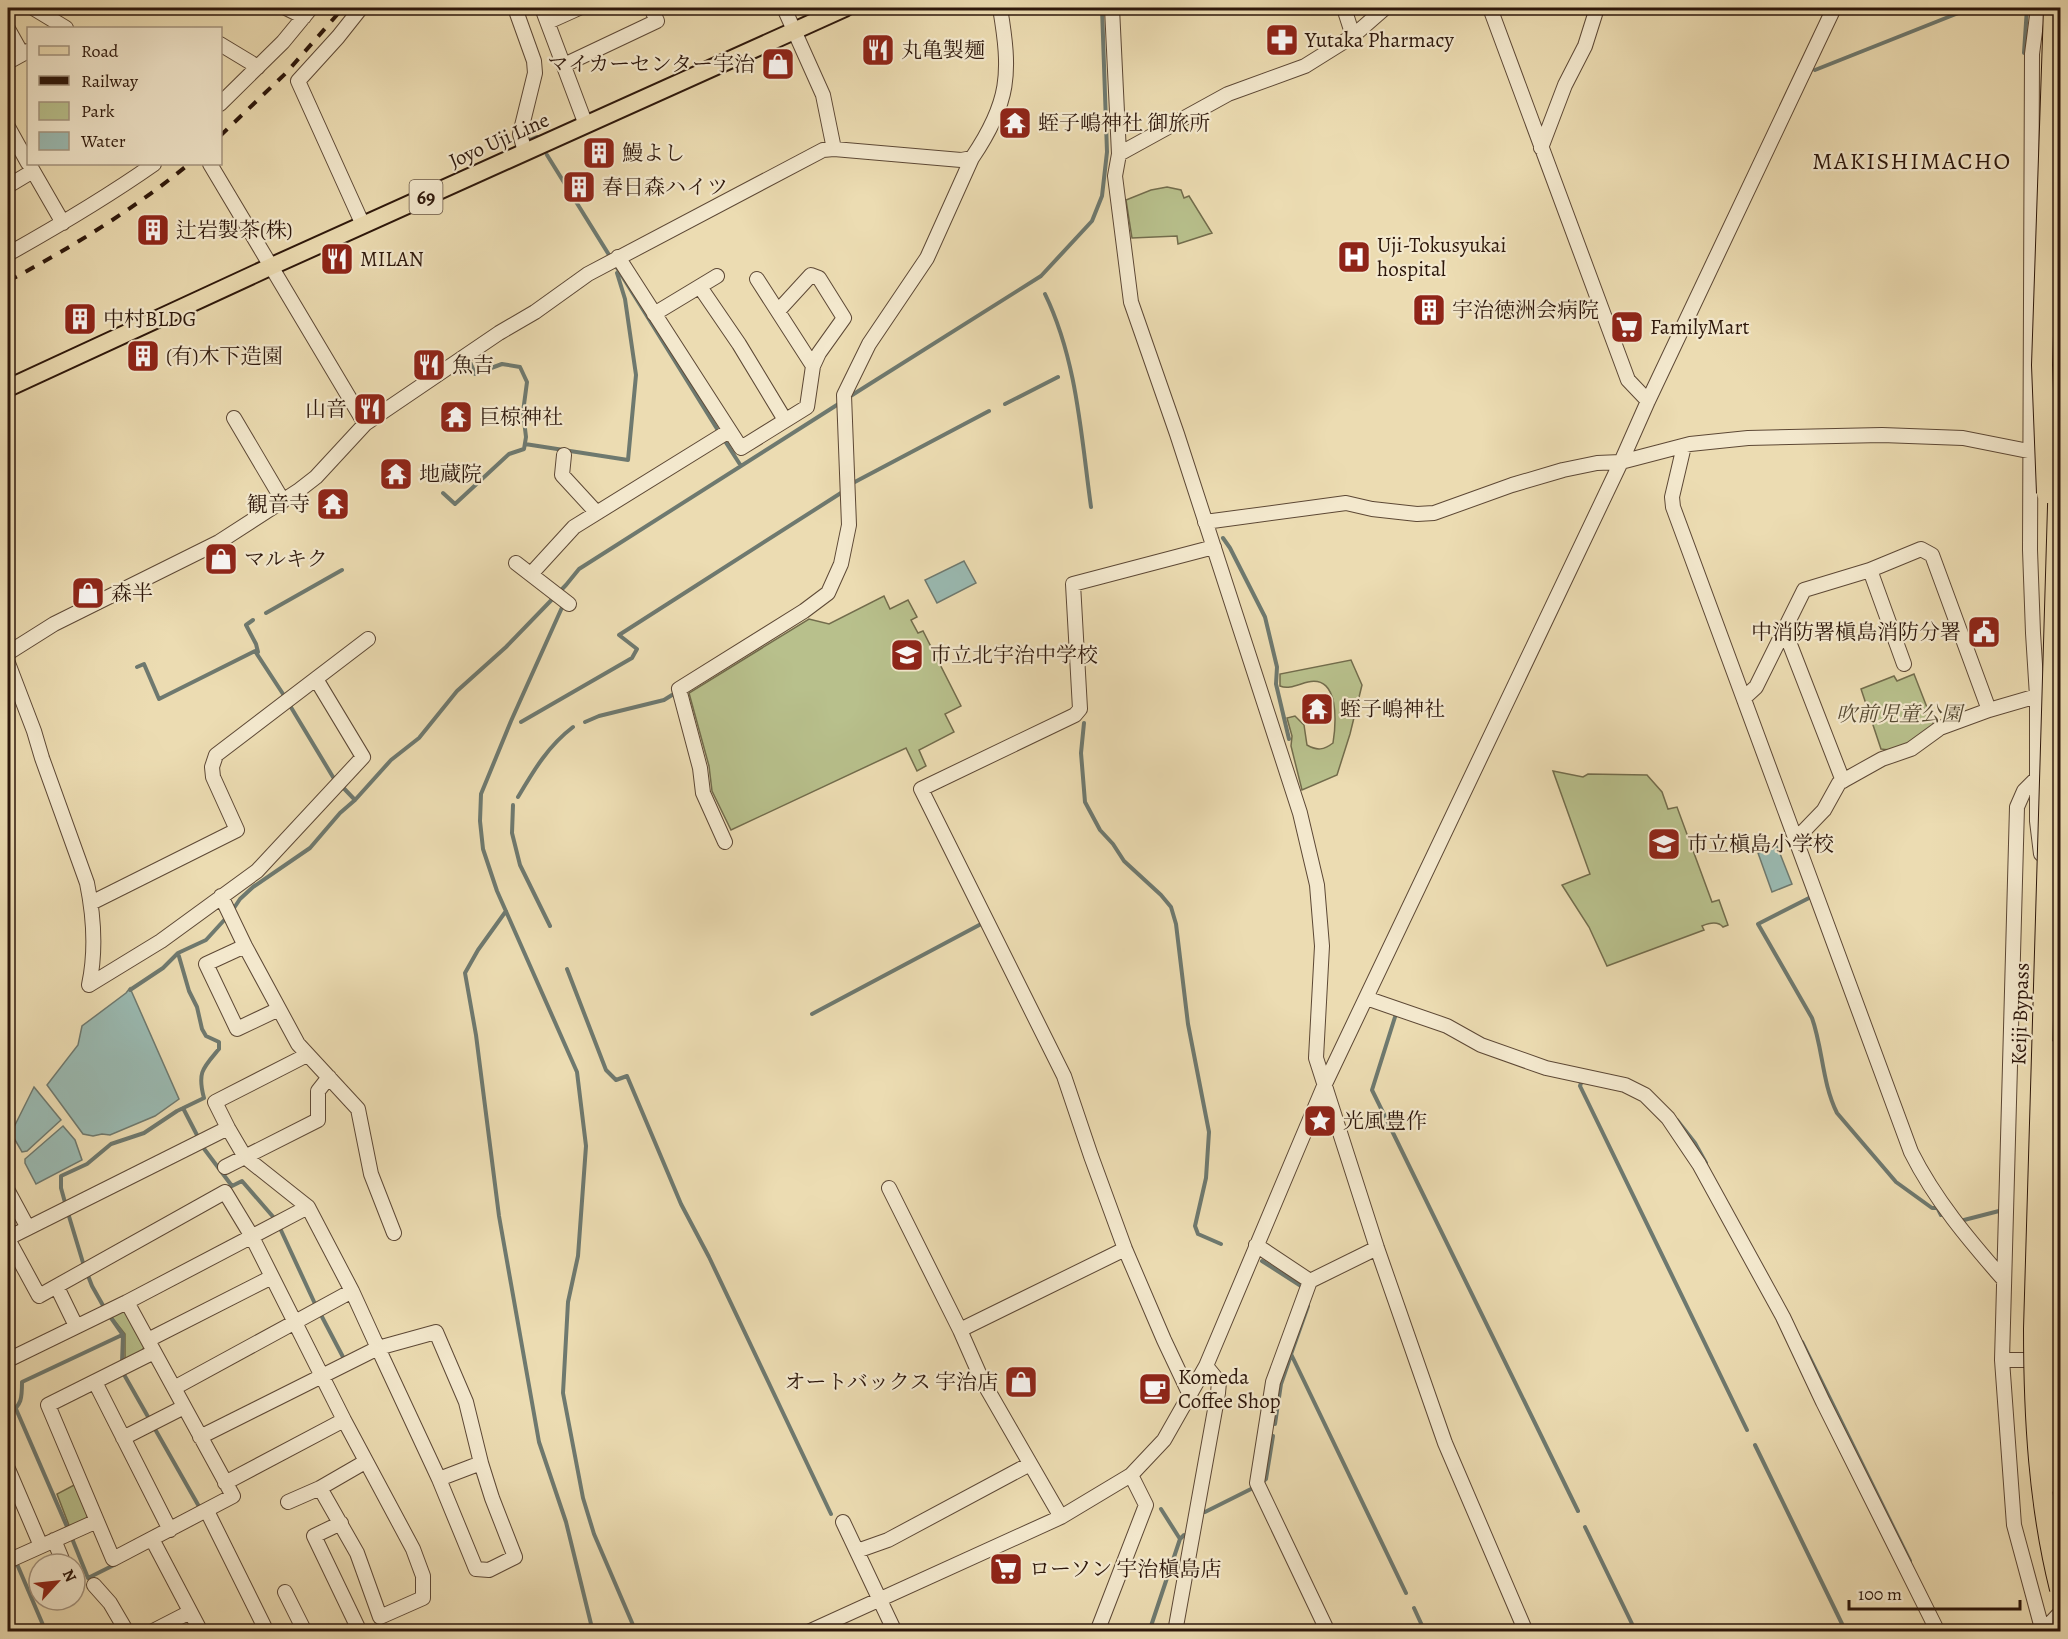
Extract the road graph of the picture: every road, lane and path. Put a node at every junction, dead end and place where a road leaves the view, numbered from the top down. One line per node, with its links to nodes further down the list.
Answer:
1 (33, 8): 21 (street)
2 (286, 8): 19 (street)
3 (361, 8): 48 (street)
4 (515, 8): 39 (street)
5 (542, 8): 20 (street)
6 (579, 8): 20 (street)
7 (651, 8): 28 (street)
8 (784, 8): 23 (street)
9 (845, 8): 23 (main road, Joyo Uji Line / 69)
10 (1000, 8): 41 (street)
11 (1112, 8): 40 (street)
12 (1344, 8): 24 (street)
13 (1382, 8): 24 (street)
14 (1490, 8): 37 (street)
15 (1597, 8): 37 (street)
16 (1834, 8): 59 (street)
17 (2038, 8): 30 (street)
18 (2054, 8): 79 (highway, bridge)
19 (307, 12): 29 (street)
20 (548, 22): 28 (street)
21 (64, 27)
22 (8, 29): 26 (street)
23 (795, 31): 33 (main road, Joyo Uji Line / 69); 38 (street)
24 (1353, 36): 40 (street)
25 (222, 45): 29 (street)
26 (25, 52): 27 (street)
27 (8, 62)
28 (564, 65): 33 (street)
29 (258, 67): 32 (street)
30 (2032, 69): 31 (street); 66 (street)
31 (2061, 75)
32 (222, 102)
33 (586, 125): 39 (main road, Joyo Uji Line / 69)
34 (8, 127): 36 (street)
35 (27, 134): 36 (street)
36 (15, 141): 42 (street)
37 (1541, 148): 59 (street)
38 (834, 149): 41 (street); 50 (street)
39 (525, 152): 48 (main road, Joyo Uji Line / 69)
40 (1119, 153): 72 (street)
41 (972, 158): 92 (street)
42 (27, 161)
43 (153, 165): 47 (street)
44 (211, 165): 51 (street)
45 (30, 166): 46 (street); 47 (street)
46 (8, 186)
47 (63, 223): 49 (street)
48 (363, 225): 51 (main road, Joyo Uji Line / 69)
49 (8, 254)
50 (614, 260): 56 (street); 62 (street)
51 (272, 266): 58 (main road, Joyo Uji Line / 69); 62 (street)
52 (717, 276): 54 (street)
53 (758, 279): 55 (street)
54 (700, 287): 56 (street); 61 (street)
55 (778, 311): 57 (street); 57 (street)
56 (654, 314): 63 (street)
57 (813, 366): 61 (street)
58 (8, 388)
59 (1648, 401): 69 (street)
60 (234, 418): 70 (street)
61 (785, 420): 63 (street)
62 (365, 424): 70 (street)
63 (729, 431): 71 (street)
64 (2061, 438): 79 (highway, Keiji Bypass, bridge)
65 (1684, 446): 66 (street); 69 (street); 86 (street)
66 (2031, 452): 68 (street); 85 (street)
67 (564, 455): 71 (street)
68 (2061, 456)
69 (1621, 462): 72 (street); 97 (street)
70 (283, 501): 81 (street)
71 (596, 512): 76 (street)
72 (1205, 522): 73 (street)
73 (1214, 547): 102 (street); 115 (street)
74 (516, 563): 76 (street)
75 (1870, 570): 78 (street); 83 (street); 87 (street)
76 (531, 574): 77 (street)
77 (569, 604)
78 (1785, 629): 86 (street); 90 (street)
79 (2054, 636): 161 (highway, Keiji Bypass, bridge)
80 (368, 639): 84 (street)
81 (8, 653)
82 (8, 663): 94 (street)
83 (1904, 664)
84 (316, 679): 93 (street); 94 (street)
85 (2037, 696): 87 (street); 88 (street)
86 (1744, 698): 91 (street)
87 (1989, 710): 90 (street)
88 (2036, 778): 89 (street); 96 (street); 117 (street)
89 (2061, 780)
90 (1843, 781): 91 (street)
91 (1796, 839): 117 (street)
92 (725, 842)
93 (221, 896): 94 (street); 95 (street)
94 (91, 903)
95 (245, 946): 98 (street); 98 (street)
96 (2061, 967)
97 (1366, 998): 102 (street); 179 (street)
98 (279, 1009): 100 (street)
99 (2061, 1048): 146 (highway, Keiji Bypass, bridge)
100 (307, 1055): 101 (street); 103 (street)
101 (329, 1077): 104 (street); 110 (street)
102 (1324, 1086): 113 (street); 114 (street)
103 (228, 1128): 104 (street); 109 (street)
104 (245, 1157): 105 (street); 108 (street)
105 (225, 1167)
106 (889, 1188): 124 (street)
107 (8, 1191): 109 (street)
108 (308, 1207): 111 (street); 120 (street)
109 (28, 1228): 112 (street)
110 (394, 1233)
111 (251, 1235): 116 (street); 119 (street); 121 (street)
112 (8, 1238): 119 (street)
113 (1256, 1245): 118 (street); 130 (street)
114 (1377, 1248): 118 (street); 178 (street)
115 (1125, 1249): 124 (street); 134 (street)
116 (272, 1277): 122 (street); 125 (street)
117 (2004, 1280): 128 (street)
118 (1310, 1281): 177 (street)
119 (57, 1287): 123 (street)
120 (352, 1291): 122 (street); 126 (street)
121 (127, 1302): 123 (street); 125 (street)
122 (294, 1322): 131 (street); 133 (street)
123 (76, 1326): 127 (street)
124 (960, 1330): 141 (street)
125 (151, 1346): 132 (street); 133 (street)
126 (378, 1348): 131 (street); 140 (street); 144 (street)
127 (8, 1357)
128 (2002, 1360): 129 (street); 166 (street)
129 (2061, 1360)
130 (1206, 1366): 134 (street); 176 (street)
131 (321, 1376): 136 (street); 138 (street)
132 (95, 1382): 137 (street); 151 (street)
133 (174, 1388): 135 (street)
134 (1190, 1395): 143 (street)
135 (184, 1407): 137 (street); 138 (street)
136 (344, 1420): 139 (street); 145 (street)
137 (123, 1437): 154 (street)
138 (200, 1437): 145 (street)
139 (365, 1462): 147 (street); 153 (street)
140 (481, 1463): 144 (street); 144 (street)
141 (1030, 1464): 150 (street); 157 (street)
142 (8, 1469): 156 (street)
143 (1131, 1475): 150 (street); 175 (street)
144 (439, 1479)
145 (225, 1482): 149 (street)
146 (2061, 1485)
147 (320, 1488): 148 (street); 153 (street)
148 (288, 1502)
149 (207, 1511): 154 (street); 170 (street)
150 (1061, 1517): 163 (street)
151 (97, 1521): 155 (street); 156 (street)
152 (843, 1522): 157 (street)
153 (341, 1523): 172 (street)
154 (170, 1530): 155 (street)
155 (152, 1539): 164 (street)
156 (48, 1543): 158 (street); 159 (street)
157 (857, 1551): 163 (street)
158 (55, 1552)
159 (8, 1561)
160 (94, 1585): 167 (street)
161 (2061, 1589)
162 (285, 1592): 171 (street)
163 (879, 1599): 173 (street); 174 (street)
164 (190, 1612): 168 (street); 169 (street)
165 (2061, 1613): 166 (street)
166 (2043, 1631)
167 (127, 1632)
168 (151, 1632)
169 (201, 1632)
170 (267, 1632)
171 (305, 1632)
172 (360, 1632)
173 (808, 1632)
174 (895, 1632)
175 (1097, 1632)
176 (1175, 1632)
177 (1328, 1632)
178 (1527, 1632)
179 (1938, 1632)

